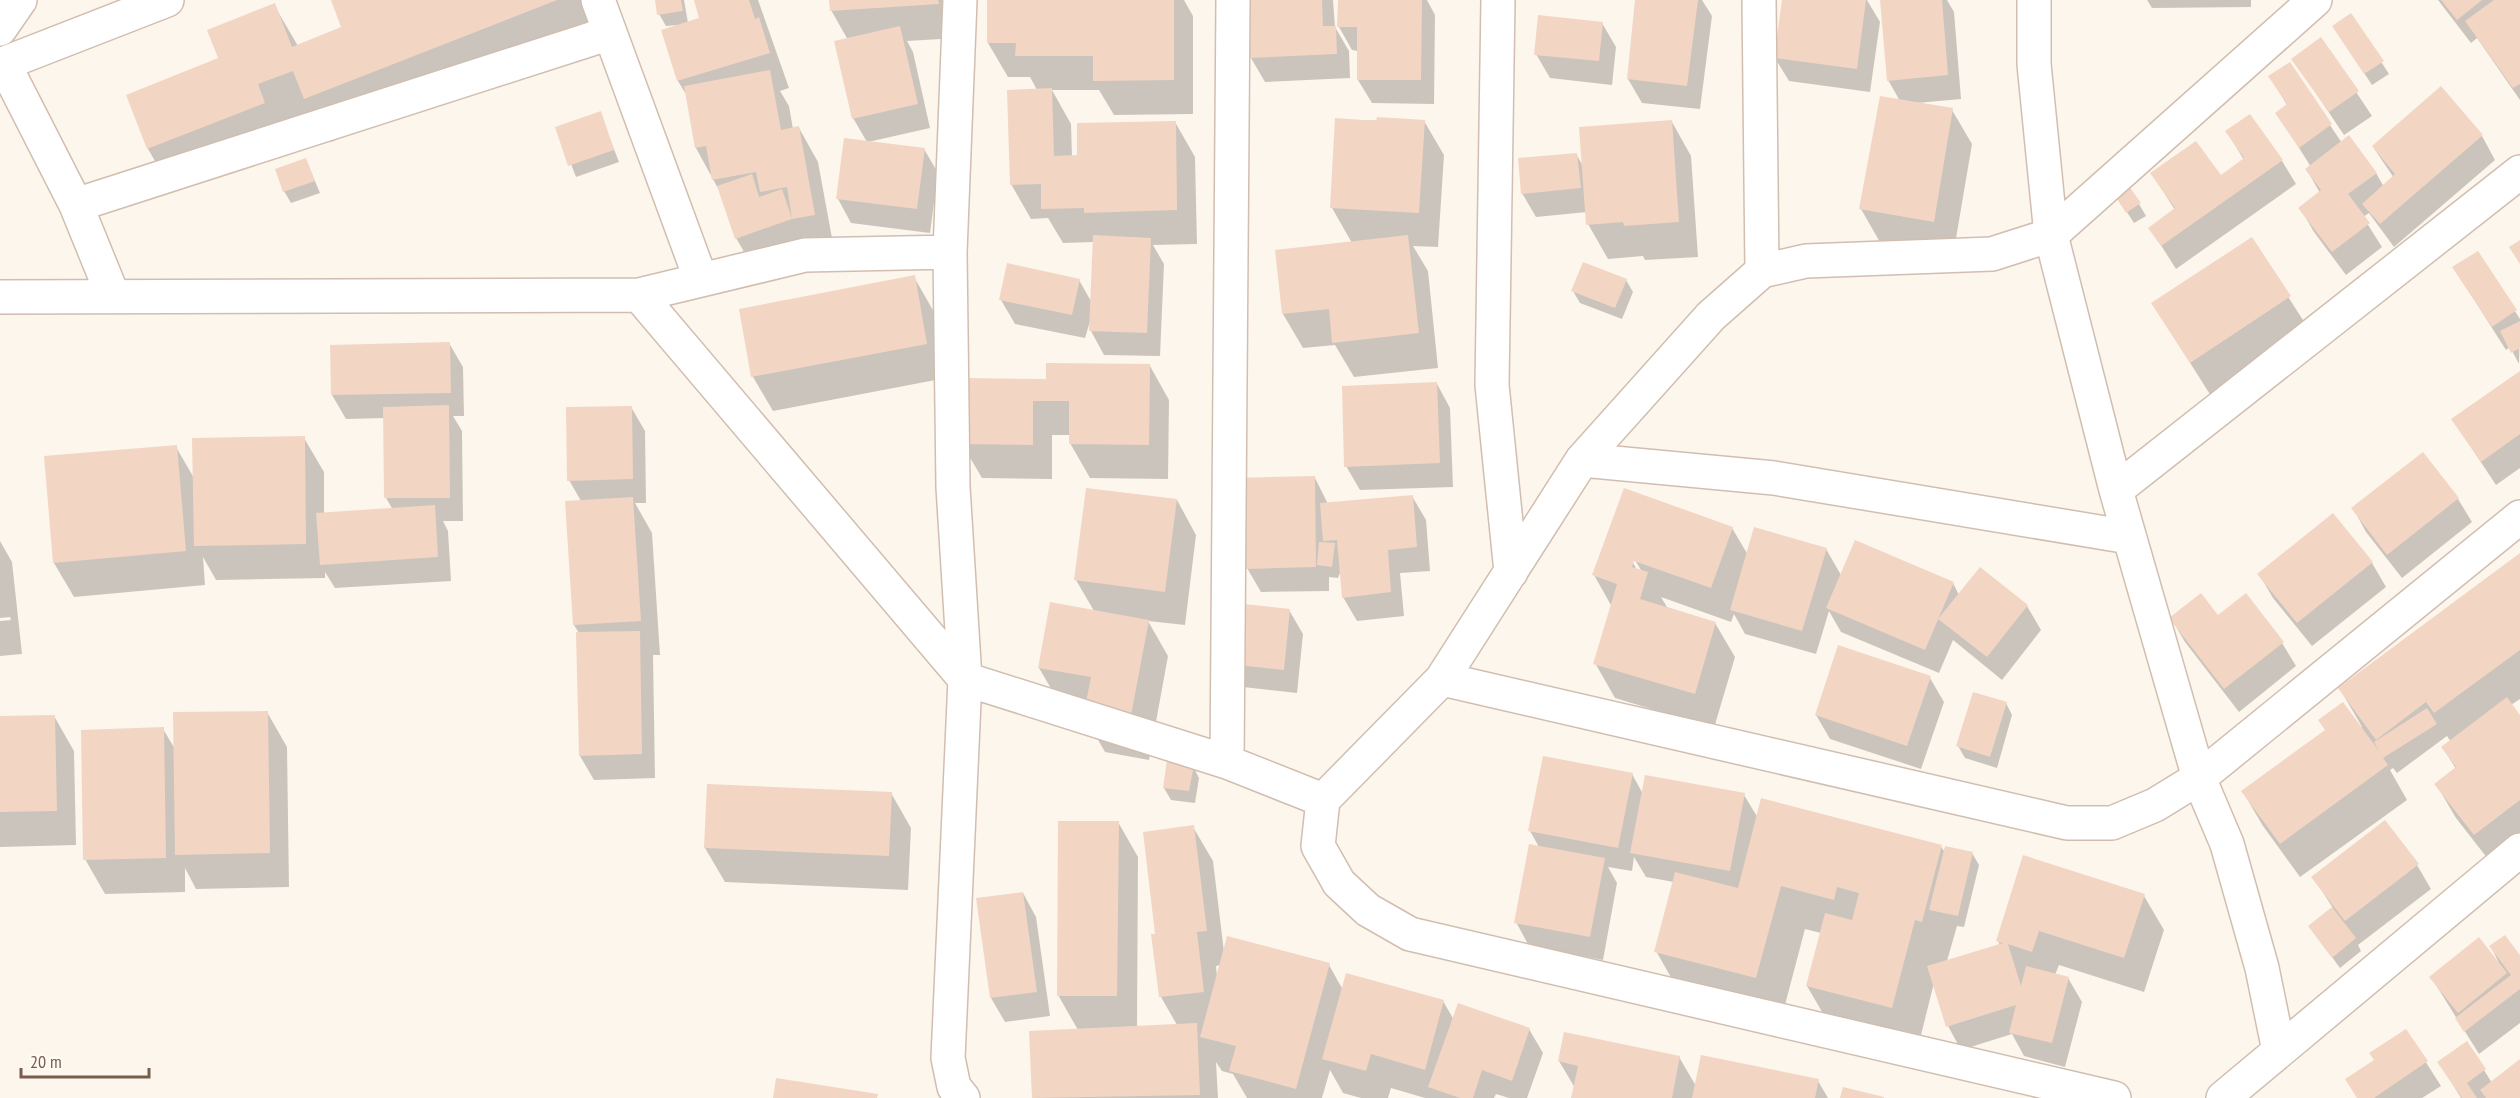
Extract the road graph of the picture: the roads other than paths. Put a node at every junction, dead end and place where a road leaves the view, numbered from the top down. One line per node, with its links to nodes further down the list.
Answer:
1 (20, 0): 10 (street)
2 (167, 0): 12 (street)
3 (598, 0): 11 (street)
4 (960, 0): 16 (street)
5 (1233, 0): 29 (street)
6 (1498, 0): 26 (street)
7 (1759, 0): 17 (street)
8 (2034, 0): 15 (street)
9 (2310, 2): 15 (street)
10 (0, 29)
11 (610, 33): 14 (street); 18 (street)
12 (2, 64): 14 (street)
13 (2520, 172): 23 (street)
14 (76, 205): 20 (street)
15 (2051, 235): 17 (street); 23 (street)
16 (950, 252): 18 (street); 27 (street)
17 (1762, 271): 22 (street)
18 (701, 279): 19 (street)
19 (639, 295): 20 (street); 27 (street)
20 (113, 296): 21 (street)
21 (0, 297)
22 (1582, 460): 25 (street); 26 (street)
23 (2116, 490): 25 (street)
24 (2520, 517): 30 (street)
25 (2129, 537): 30 (street)
26 (1511, 572): 28 (street)
27 (965, 679): 29 (street); 34 (street)
28 (1442, 679): 30 (street); 31 (street)
29 (1227, 762): 31 (street)
30 (2199, 778): 33 (street)
31 (1323, 800): 35 (street)
32 (2520, 850): 33 (street)
33 (2279, 1051): 36 (street)
34 (963, 1098)
35 (2114, 1098)
36 (2223, 1098)

